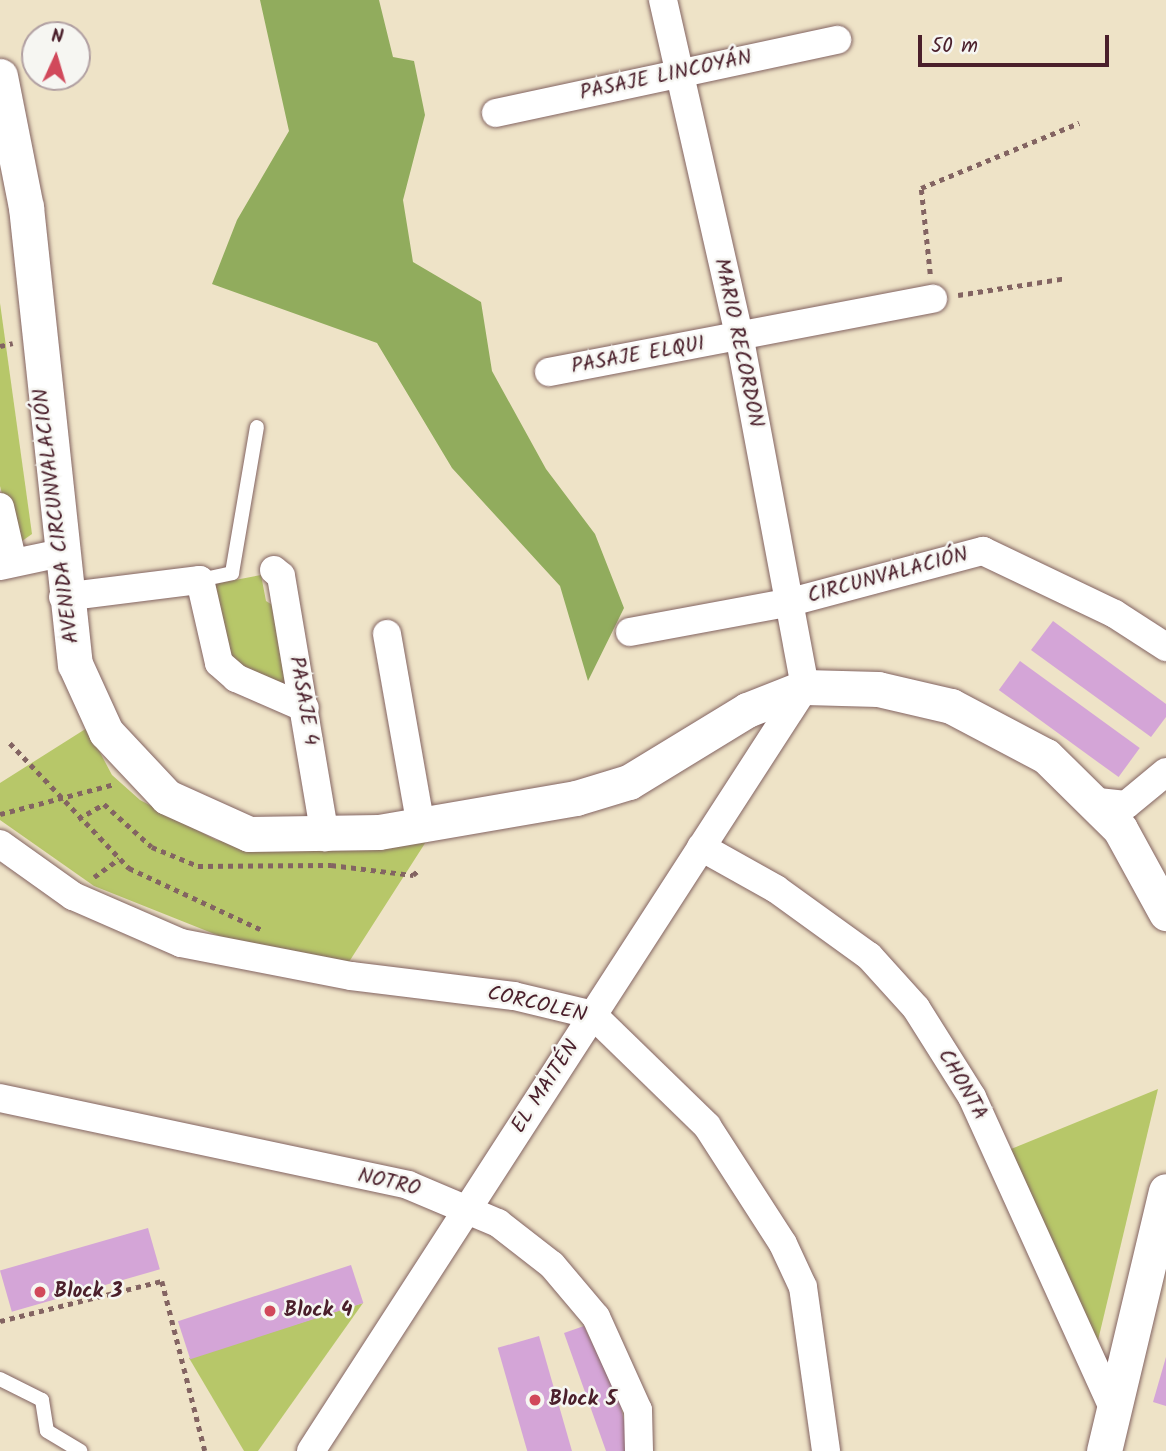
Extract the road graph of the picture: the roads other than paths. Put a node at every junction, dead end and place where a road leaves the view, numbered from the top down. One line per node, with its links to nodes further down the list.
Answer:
1 (663, 0): 3 (street, MARIO RECORDON)
2 (837, 40): 3 (street, PASAJE LINCOYÁN)
3 (678, 73): 5 (street, PASAJE LINCOYÁN); 7 (street, MARIO RECORDON)
4 (0, 76): 11 (street, AVENIDA CIRCUNVALACIÓN)
5 (496, 113)
6 (933, 299): 7 (street, PASAJE ELQUI)
7 (740, 339): 8 (street, PASAJE ELQUI); 16 (street, MARIO RECORDON)
8 (549, 372)
9 (257, 427): 14 (lane)
10 (0, 508): 12 (street)
11 (61, 553): 12 (street); 15 (street, AVENIDA CIRCUNVALACIÓN)
12 (6, 563)
13 (274, 570): 21 (street, PASAJE 4)
14 (200, 580): 15 (street); 21 (street)
15 (63, 597): 25 (street, AVENIDA CIRCUNVALACIÓN)
16 (787, 603): 17 (street, CIRCUNVALACIÓN); 19 (street, CIRCUNVALACIÓN); 20 (street, MARIO RECORDON)
17 (630, 632)
18 (387, 634): 24 (street)
19 (1166, 647)
20 (805, 687): 23 (street); 24 (street, AVENIDA CIRCUNVALACIÓN); 27 (street, EL MAITÉN)
21 (305, 708): 25 (street, PASAJE 4)
22 (1166, 772): 23 (street)
23 (1098, 803): 28 (street)
24 (421, 826): 25 (street, AVENIDA CIRCUNVALACIÓN)
25 (325, 837)
26 (0, 844): 29 (street, CORCOLEN)
27 (701, 847): 29 (street, EL MAITÉN); 34 (street, CHONTA)
28 (1166, 914)
29 (593, 1015): 32 (street, EL MAITÉN); 38 (street, CORCOLEN)
30 (0, 1098): 32 (street, NOTRO)
31 (1166, 1191): 34 (street)
32 (469, 1207): 36 (street, EL MAITÉN); 37 (street, NOTRO)
33 (0, 1379): 35 (lane)
34 (1114, 1410): 39 (street)
35 (80, 1451)
36 (311, 1451)
37 (639, 1451)
38 (826, 1451)
39 (1104, 1451)

